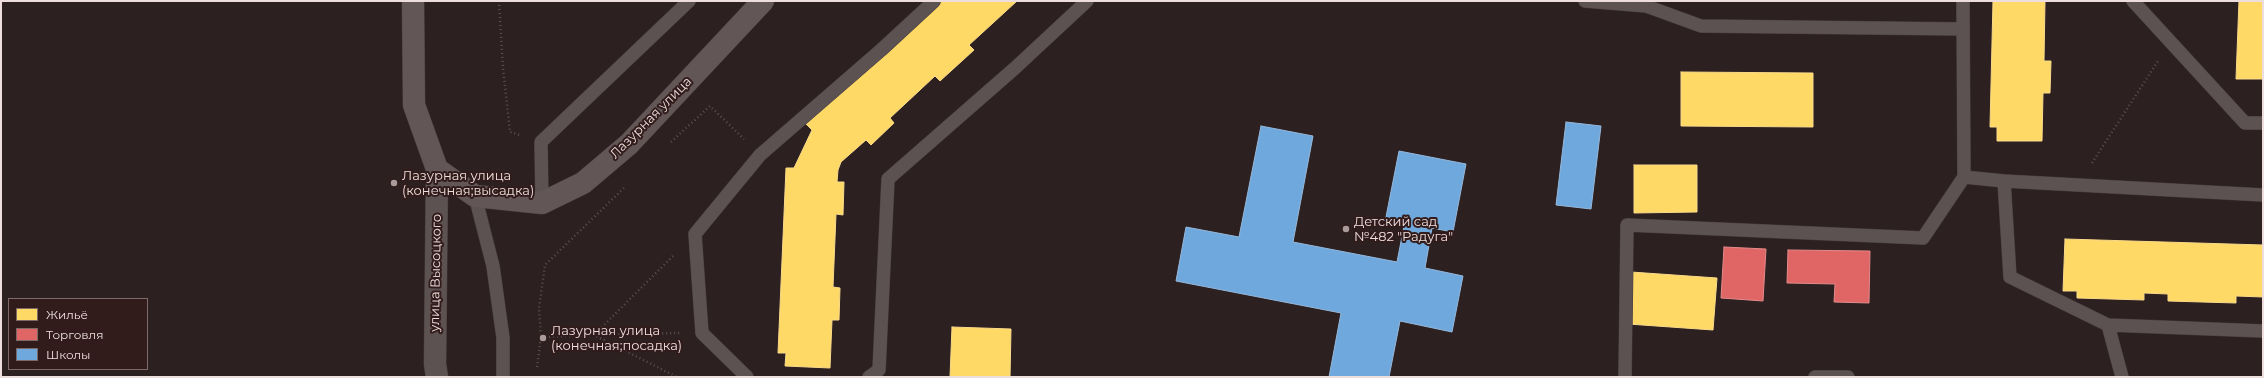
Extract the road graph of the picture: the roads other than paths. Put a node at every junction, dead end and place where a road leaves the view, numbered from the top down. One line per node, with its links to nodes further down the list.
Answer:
1 (413, 1): 11 (street)
2 (689, 1): 16 (lane)
3 (763, 1): 16 (street, Лазурная улица)
4 (934, 1): 21 (lane)
5 (1087, 1): 22 (lane)
6 (1585, 1): 9 (lane)
7 (1963, 1): 9 (lane)
8 (2133, 1): 10 (lane)
9 (1963, 29): 12 (lane)
10 (2263, 123)
11 (438, 170): 15 (street); 19 (street, улица Высоцкого)
12 (1964, 177): 13 (lane); 23 (lane)
13 (2004, 181): 14 (lane); 17 (lane)
14 (2263, 195)
15 (475, 196): 16 (street); 20 (lane)
16 (542, 203)
17 (2108, 325): 18 (lane); 26 (lane)
18 (2263, 331)
19 (437, 377)
20 (503, 377)
21 (747, 377)
22 (869, 377)
23 (1625, 377)
24 (1815, 377): 25 (lane)
25 (1848, 377)
26 (2122, 377)

